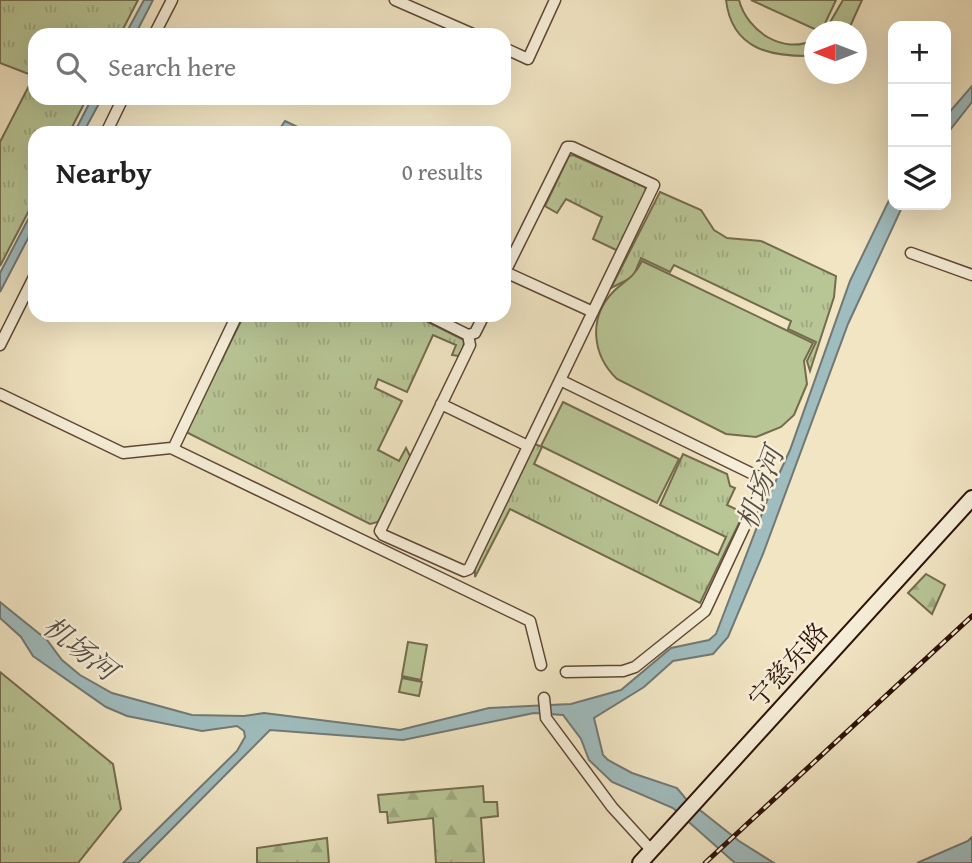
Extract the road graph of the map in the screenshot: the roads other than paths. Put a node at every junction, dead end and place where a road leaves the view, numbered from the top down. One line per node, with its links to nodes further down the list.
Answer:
1 (172, 0): 4 (street)
2 (395, 0): 5 (street)
3 (555, 0): 6 (street)
4 (158, 28)
5 (459, 28)
6 (511, 51)
7 (120, 105): 8 (street)
8 (109, 126)
9 (911, 253): 11 (street)
10 (511, 258): 14 (street)
11 (972, 275)
12 (511, 276): 14 (street)
13 (28, 289): 19 (street)
14 (593, 312): 20 (street)
15 (234, 322): 24 (street)
16 (442, 322): 18 (street)
17 (480, 322): 18 (street)
18 (468, 335): 22 (street)
19 (0, 345)
20 (560, 380): 23 (street); 27 (street)
21 (0, 394): 24 (street)
22 (441, 404): 23 (street); 23 (street)
23 (528, 446)
24 (173, 449): 26 (street)
25 (972, 498): 29 (main road, 宁慈东路)
26 (541, 664)
27 (566, 671)
28 (544, 698): 29 (street)
29 (652, 851): 30 (main road, 宁慈东路)
30 (640, 863)

